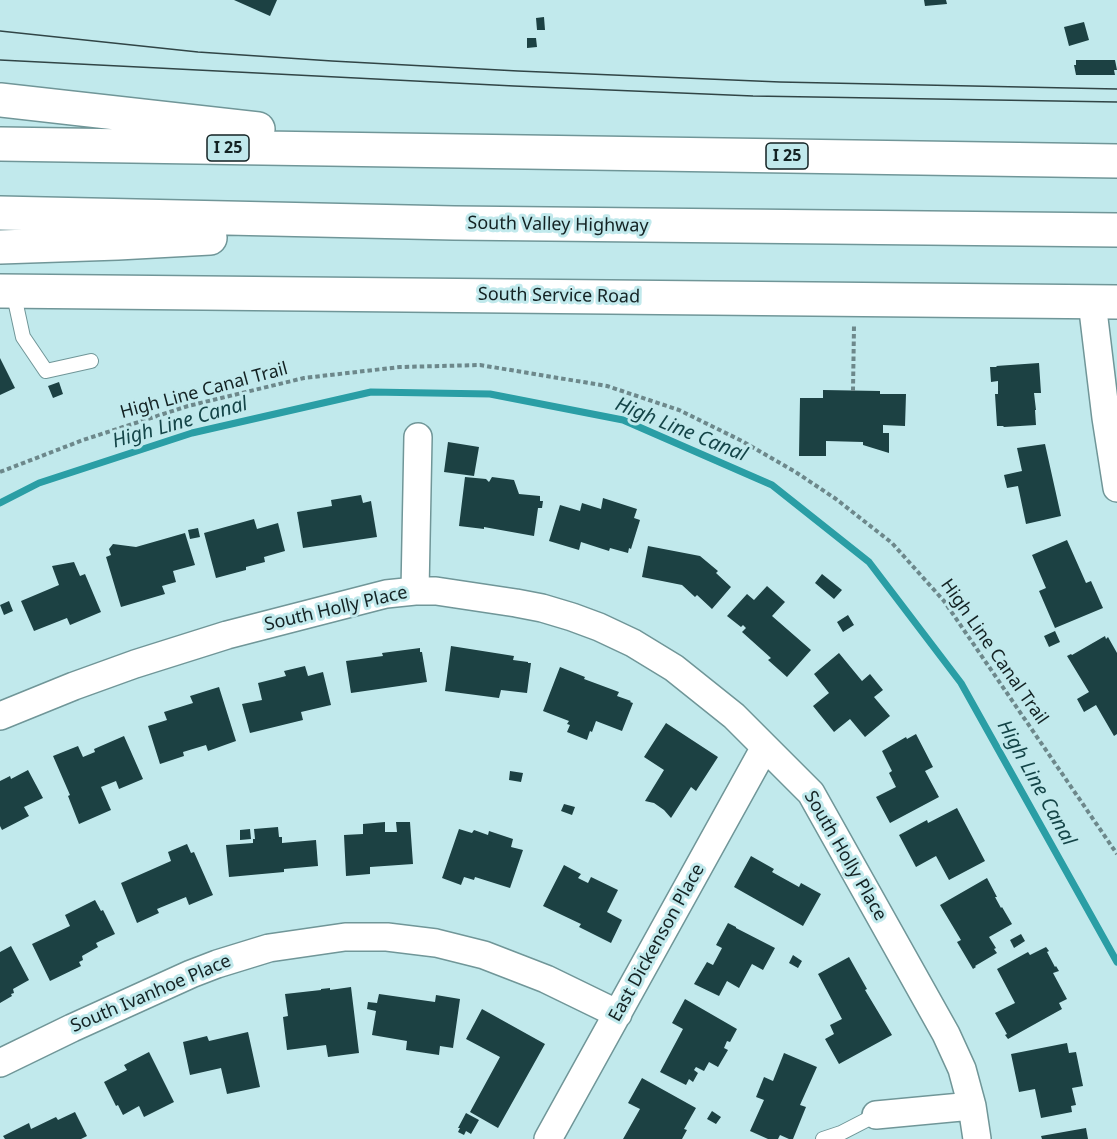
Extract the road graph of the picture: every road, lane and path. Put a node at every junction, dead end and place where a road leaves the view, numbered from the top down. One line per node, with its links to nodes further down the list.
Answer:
1 (0, 100): 3 (main road)
2 (0, 144): 3 (main road, I 25)
3 (457, 151): 4 (main road, I 25)
4 (1117, 161)
5 (0, 213): 6 (main road, South Valley Highway)
6 (454, 224): 7 (main road, South Valley Highway); 8 (main road)
7 (1117, 230)
8 (0, 247)
9 (6, 291): 10 (main road, South Service Road); 12 (lane)
10 (855, 299): 11 (main road, South Service Road); 13 (path)
11 (1104, 302): 16 (street)
12 (91, 361)
13 (853, 391)
14 (418, 437): 17 (street)
15 (0, 472): 20 (path, High Line Canal Trail)
16 (1117, 488)
17 (415, 591): 18 (street, South Holly Place); 19 (street, South Holly Place)
18 (0, 716)
19 (765, 747): 21 (street, East Dickenson Place); 23 (street, South Holly Place)
20 (1117, 854)
21 (618, 1014): 22 (street, South Ivanhoe Place); 25 (street, East Dickenson Place)
22 (0, 1063)
23 (972, 1106): 24 (street); 27 (street, South Holly Place)
24 (876, 1115): 26 (lane)
25 (548, 1139)
26 (823, 1139)
27 (977, 1139)

